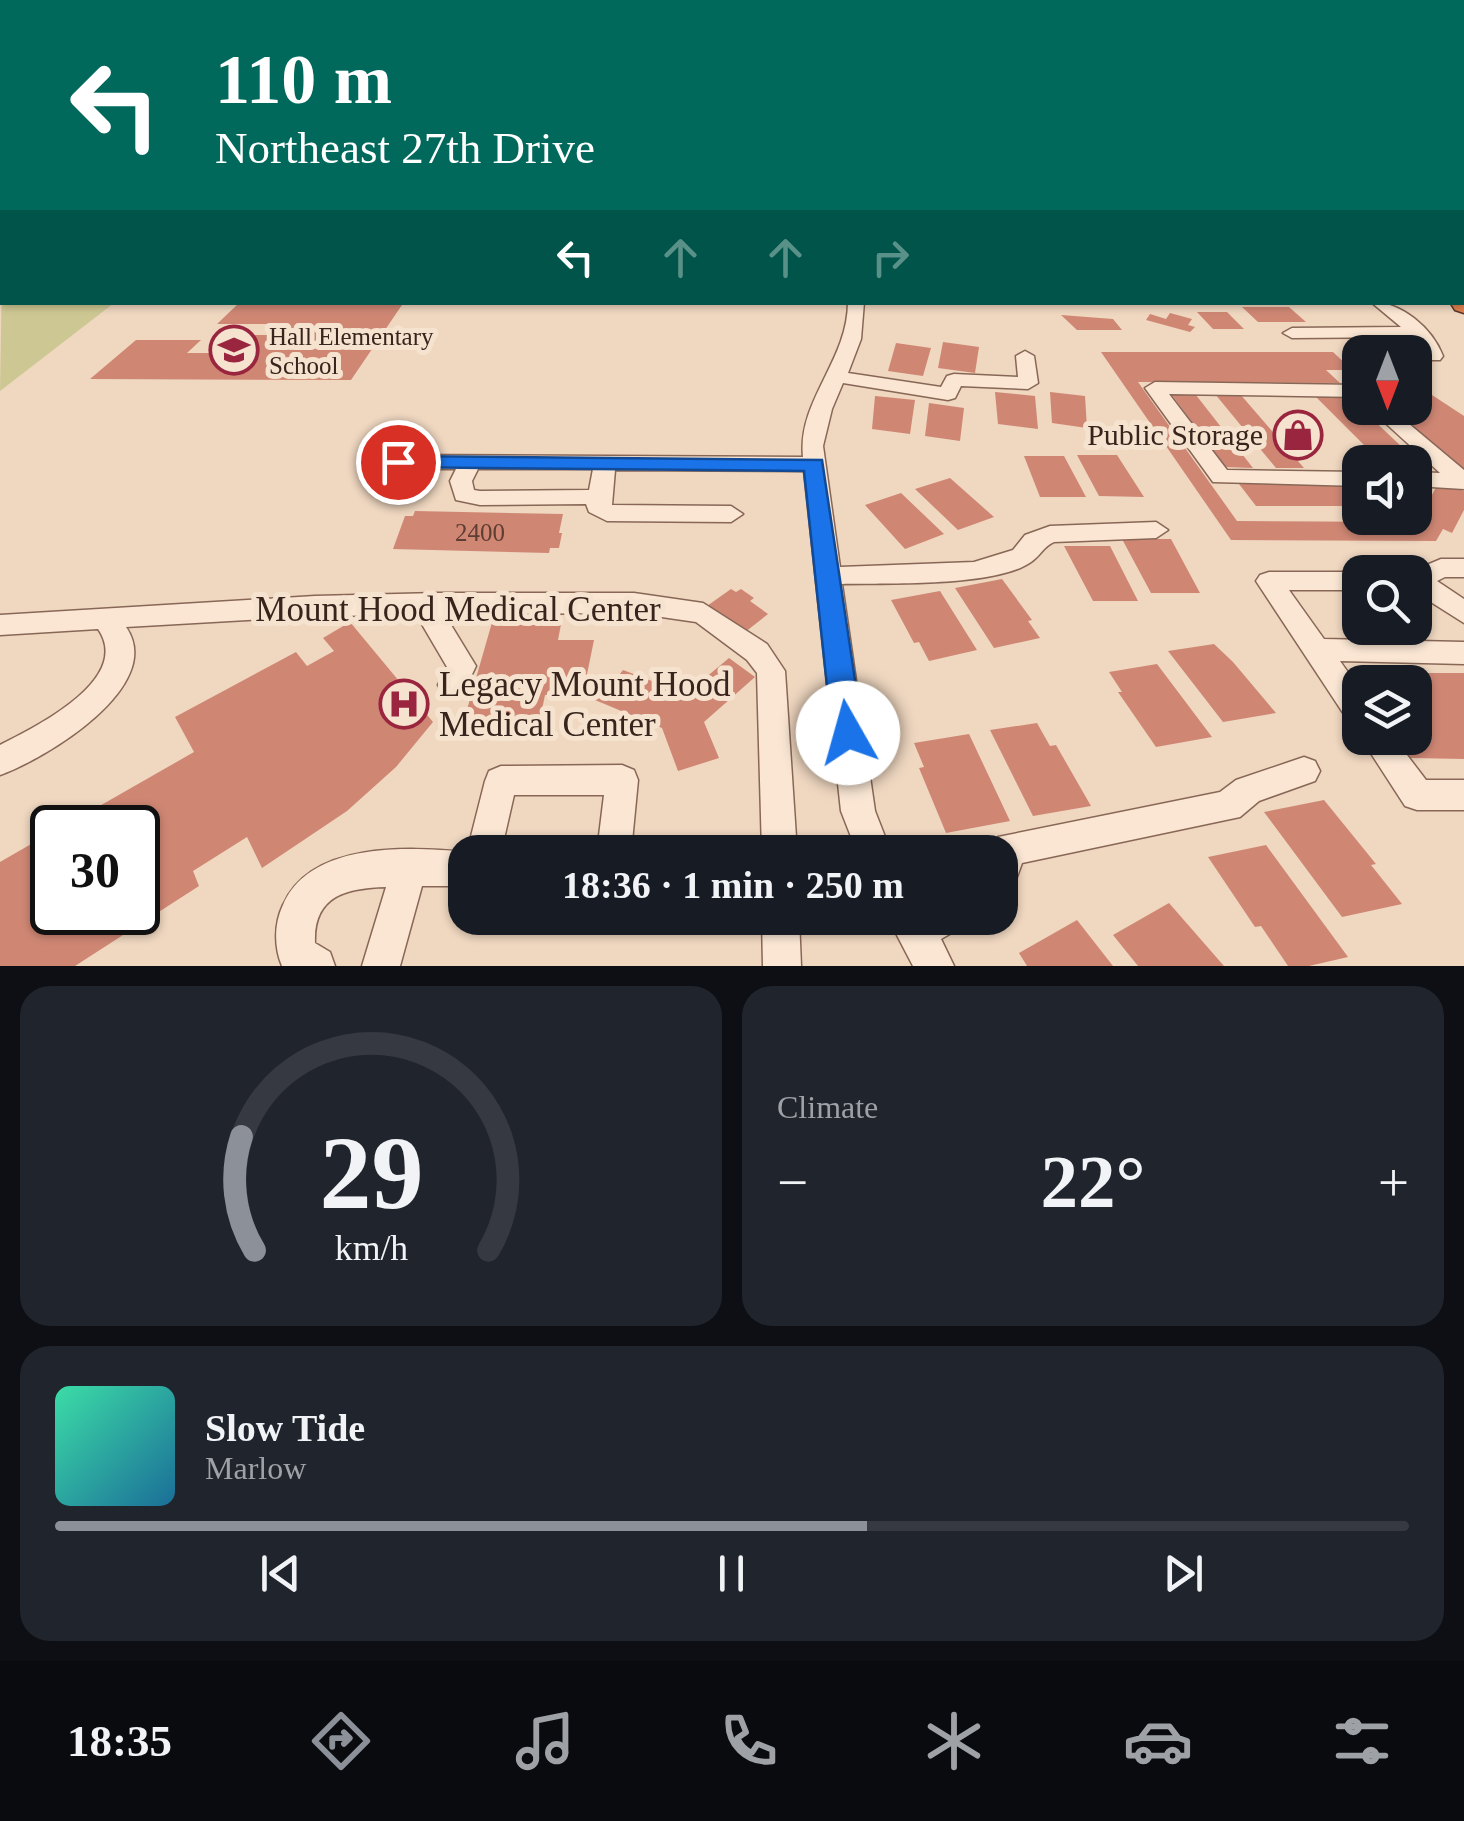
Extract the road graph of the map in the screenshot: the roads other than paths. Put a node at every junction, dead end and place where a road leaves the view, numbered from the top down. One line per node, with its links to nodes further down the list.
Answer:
1 (856, 305): 7 (street)
2 (1383, 305): 3 (street)
3 (1420, 332): 4 (street); 6 (street)
4 (1292, 333)
5 (1025, 356): 7 (street)
6 (1434, 356)
7 (834, 376): 13 (street)
8 (1342, 391): 14 (street)
9 (1398, 425): 16 (street)
10 (398, 462): 11 (street)
11 (470, 463): 12 (street); 17 (street)
12 (605, 464): 13 (street); 17 (street)
13 (814, 464): 22 (street)
14 (1342, 478)
15 (1432, 480): 16 (street)
16 (1463, 481)
17 (597, 497): 18 (street)
18 (732, 514)
19 (1156, 530): 22 (street)
20 (1464, 568): 21 (street)
21 (1432, 572)
22 (827, 576): 40 (street)
23 (1342, 581): 29 (street)
24 (1432, 591): 26 (street)
25 (438, 604): 27 (street, Mount Hood Medical Center); 31 (street); 39 (street, Mount Hood Medical Center)
26 (1464, 614)
27 (106, 620): 28 (street, Mount Hood Medical Center); 34 (street)
28 (0, 624)
29 (1317, 650): 30 (street); 32 (street)
30 (1464, 652)
31 (453, 685)
32 (1342, 687)
33 (1389, 755): 36 (street)
34 (0, 761)
35 (1304, 771): 41 (street)
36 (1464, 795)
37 (488, 835): 38 (street)
38 (616, 835)
39 (779, 835)
40 (867, 835)
41 (1018, 847)
42 (448, 869): 43 (street)
43 (409, 870): 46 (street); 47 (street)
44 (781, 935): 48 (street)
45 (925, 935): 49 (street)
46 (316, 966)
47 (381, 966)
48 (782, 966)
49 (935, 966)

